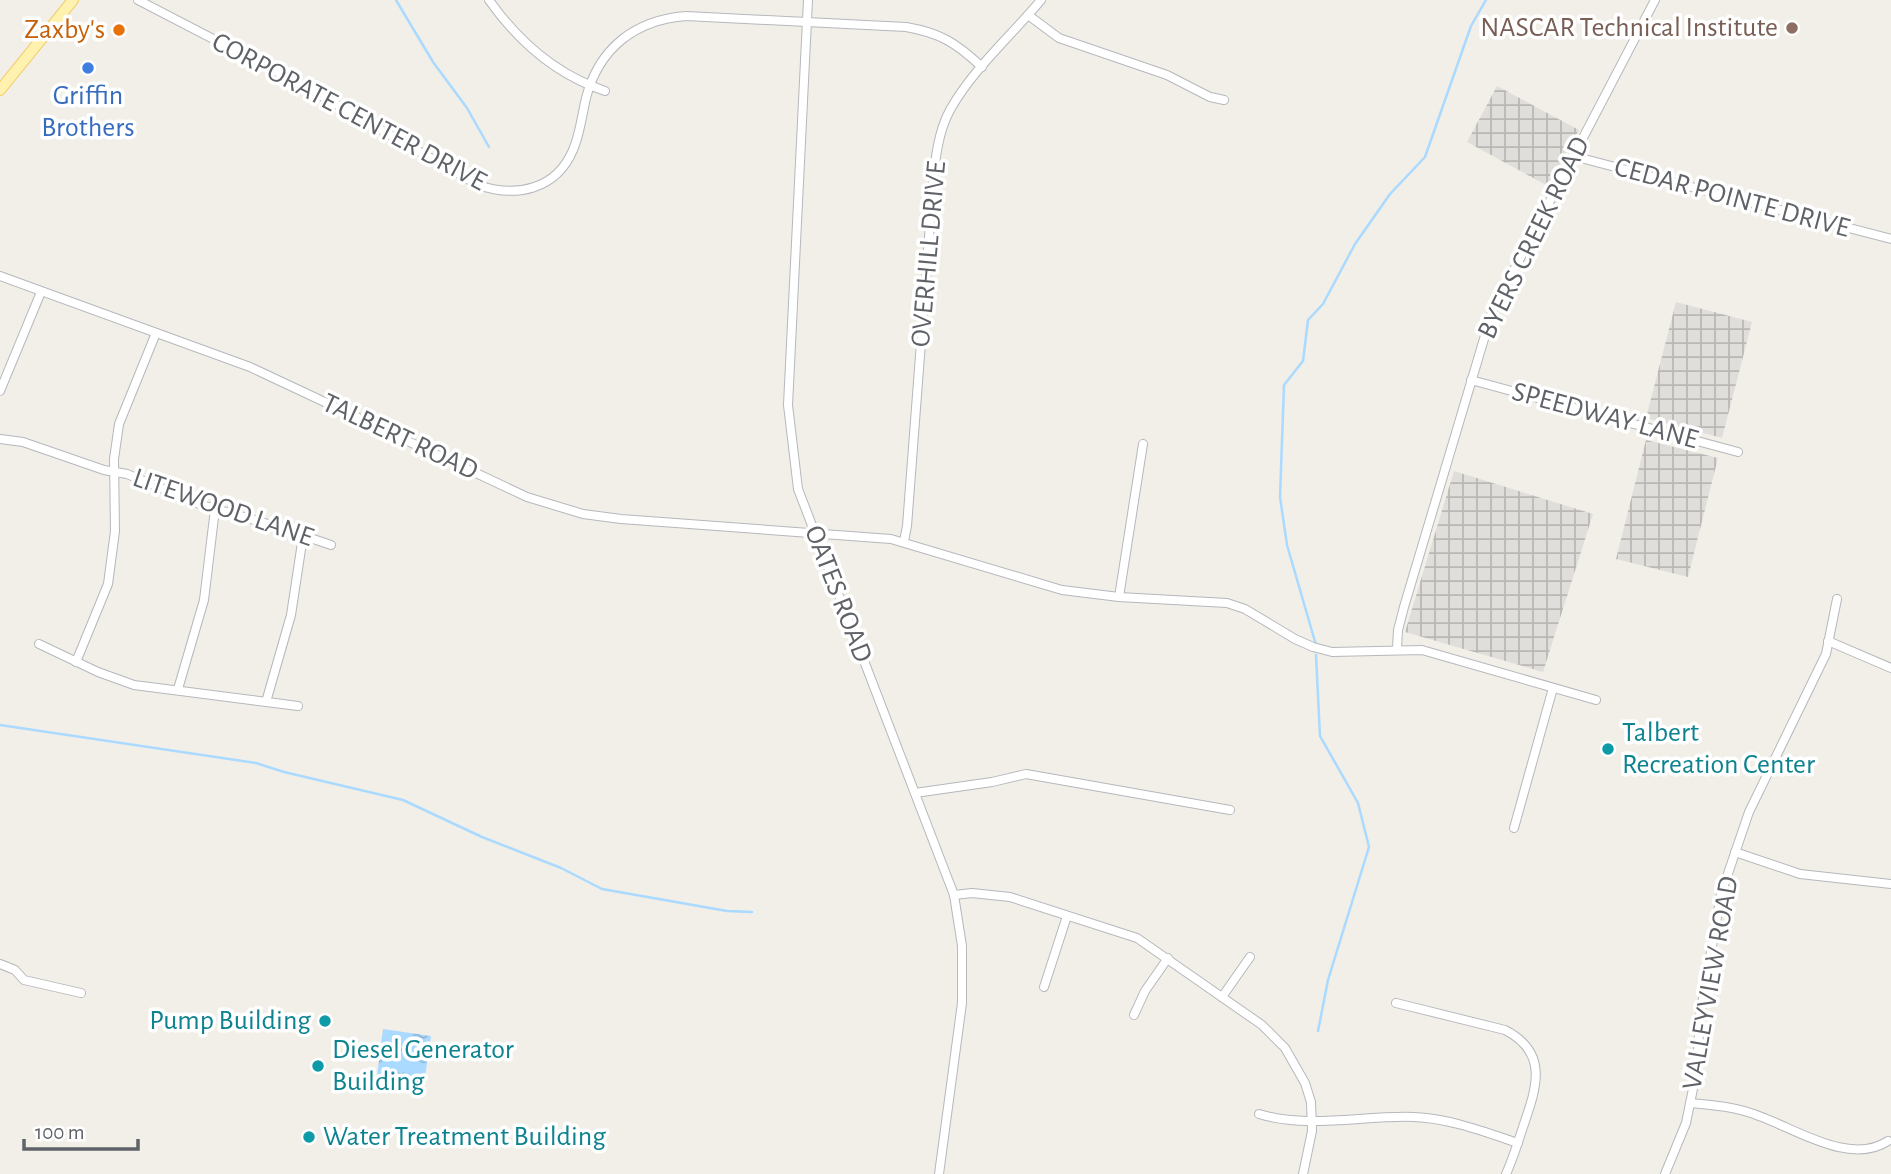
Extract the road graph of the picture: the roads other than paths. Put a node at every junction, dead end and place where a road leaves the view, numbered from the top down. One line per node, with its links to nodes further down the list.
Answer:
1 (73, 0): 11 (main road)
2 (138, 0): 10 (street, CORPORATE CENTER DRIVE)
3 (489, 0): 10 (street)
4 (808, 0): 8 (street, OATES ROAD)
5 (1041, 0): 7 (street, OVERHILL DRIVE)
6 (1655, 0): 14 (street, BYERS CREEK ROAD)
7 (1028, 15): 9 (street, OVERHILL DRIVE); 13 (street)
8 (807, 21): 9 (street, CORPORATE CENTER DRIVE); 10 (street, CORPORATE CENTER DRIVE); 26 (street, OATES ROAD)
9 (982, 67): 28 (street, OVERHILL DRIVE)
10 (590, 86): 12 (street)
11 (0, 90)
12 (605, 91)
13 (1224, 100)
14 (1573, 156): 15 (street, CEDAR POINTE DRIVE); 19 (street, BYERS CREEK ROAD)
15 (1891, 239)
16 (0, 276): 17 (street, TALBERT ROAD)
17 (41, 292): 18 (street, TALBERT ROAD); 20 (street)
18 (156, 333): 24 (street); 26 (street, TALBERT ROAD)
19 (1471, 380): 23 (street, SPEEDWAY LANE); 34 (street, BYERS CREEK ROAD)
20 (0, 391)
21 (0, 439): 24 (street, LITEWOOD LANE)
22 (1143, 444): 30 (street)
23 (1738, 452)
24 (115, 472): 25 (street, LITEWOOD LANE); 35 (street)
25 (215, 509): 27 (street, LITEWOOD LANE); 38 (street)
26 (814, 532): 28 (street, TALBERT ROAD); 42 (street, OATES ROAD)
27 (303, 536): 29 (street, LITEWOOD LANE); 40 (street)
28 (904, 541): 30 (street, TALBERT ROAD)
29 (331, 545)
30 (1119, 597): 34 (street, TALBERT ROAD)
31 (1837, 599): 32 (street, VALLEYVIEW ROAD)
32 (1828, 641): 36 (street); 45 (street, VALLEYVIEW ROAD)
33 (39, 644): 35 (street)
34 (1397, 649): 37 (street, TALBERT ROAD)
35 (76, 662): 38 (street)
36 (1891, 667)
37 (1553, 688): 39 (street, TALBERT ROAD); 44 (street)
38 (178, 689): 40 (street)
39 (1596, 700)
40 (266, 702): 41 (street)
41 (298, 706)
42 (915, 793): 43 (street); 47 (street, OATES ROAD)
43 (1230, 810)
44 (1514, 828)
45 (1735, 852): 46 (street); 57 (street, VALLEYVIEW ROAD)
46 (1891, 884)
47 (954, 895): 48 (street); 62 (street, OATES ROAD)
48 (1068, 916): 50 (street); 52 (street)
49 (1250, 957): 54 (street)
50 (1168, 958): 54 (street); 56 (street)
51 (0, 964): 53 (street)
52 (1044, 987)
53 (81, 993)
54 (1222, 997): 59 (street)
55 (1396, 1003): 61 (street)
56 (1135, 1015)
57 (1690, 1103): 60 (street); 65 (street, VALLEYVIEW ROAD)
58 (1259, 1114): 59 (street)
59 (1312, 1120): 61 (street); 63 (street)
60 (1888, 1141)
61 (1518, 1143): 64 (street)
62 (939, 1174)
63 (1303, 1174)
64 (1506, 1174)
65 (1665, 1174)

